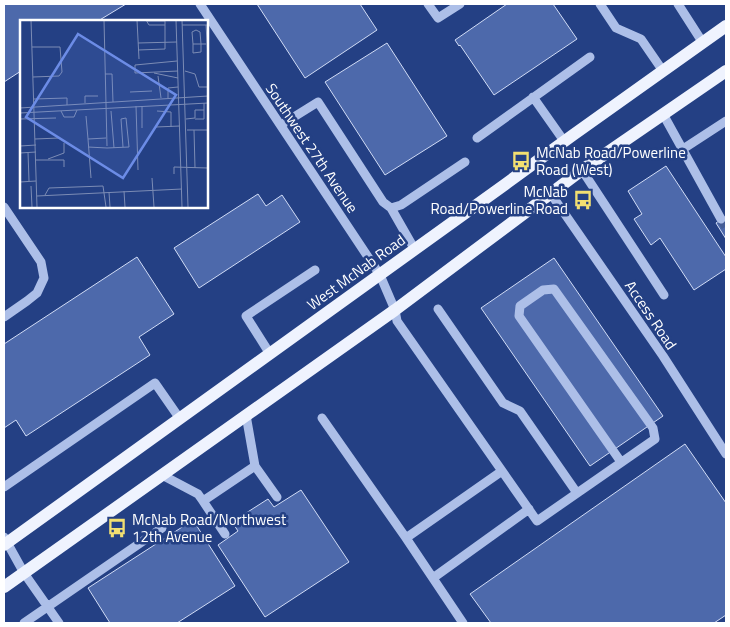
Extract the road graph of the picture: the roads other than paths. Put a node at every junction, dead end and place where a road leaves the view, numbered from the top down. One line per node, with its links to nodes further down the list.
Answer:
1 (200, 4): 14 (street, Southwest 27th Avenue)
2 (428, 4): 3 (street)
3 (460, 4)
4 (600, 4): 9 (street)
5 (678, 4): 7 (street)
6 (726, 26): 7 (main road, West McNab Road)
7 (703, 43): 9 (main road, West McNab Road)
8 (590, 57): 11 (street)
9 (663, 71): 16 (main road, West McNab Road)
10 (726, 71): 12 (main road)
11 (533, 97): 15 (street); 16 (street)
12 (663, 114): 17 (street); 19 (main road)
13 (726, 121): 17 (street)
14 (281, 125): 22 (street); 26 (street, Southwest 27th Avenue)
15 (477, 138)
16 (564, 141): 24 (main road, West McNab Road)
17 (682, 149): 23 (street)
18 (465, 162): 22 (street)
19 (582, 170): 20 (main road); 27 (street)
20 (551, 194): 29 (main road); 35 (street, Access Road)
21 (4, 207): 30 (street)
22 (391, 208): 24 (street)
23 (721, 219)
24 (416, 250): 26 (main road, West McNab Road)
25 (315, 270): 31 (street)
26 (380, 275): 29 (street, Southwest 27th Avenue); 31 (main road, West McNab Road)
27 (664, 295)
28 (438, 309): 41 (street)
29 (395, 310): 32 (main road); 38 (street, Southwest 27th Avenue)
30 (4, 317)
31 (270, 354): 34 (main road, West McNab Road)
32 (246, 415): 37 (street); 39 (main road)
33 (322, 418): 47 (street)
34 (180, 419): 40 (street); 48 (main road, West McNab Road)
35 (726, 454)
36 (621, 462): 36 (street); 41 (street)
37 (255, 466): 42 (street); 43 (street)
38 (502, 471): 44 (street, Southwest 27th Avenue); 47 (street)
39 (162, 475): 43 (street); 49 (main road)
40 (4, 487)
41 (577, 493): 44 (street)
42 (277, 497)
43 (203, 500): 46 (street)
44 (529, 509): 50 (street)
45 (162, 528): 52 (street)
46 (225, 534)
47 (406, 538): 50 (street)
48 (5, 541): 49 (street)
49 (24, 573): 51 (main road); 52 (street)
50 (433, 578): 55 (street)
51 (4, 588)
52 (47, 607): 53 (street); 54 (street)
53 (24, 623)
54 (59, 623)
55 (463, 623)

